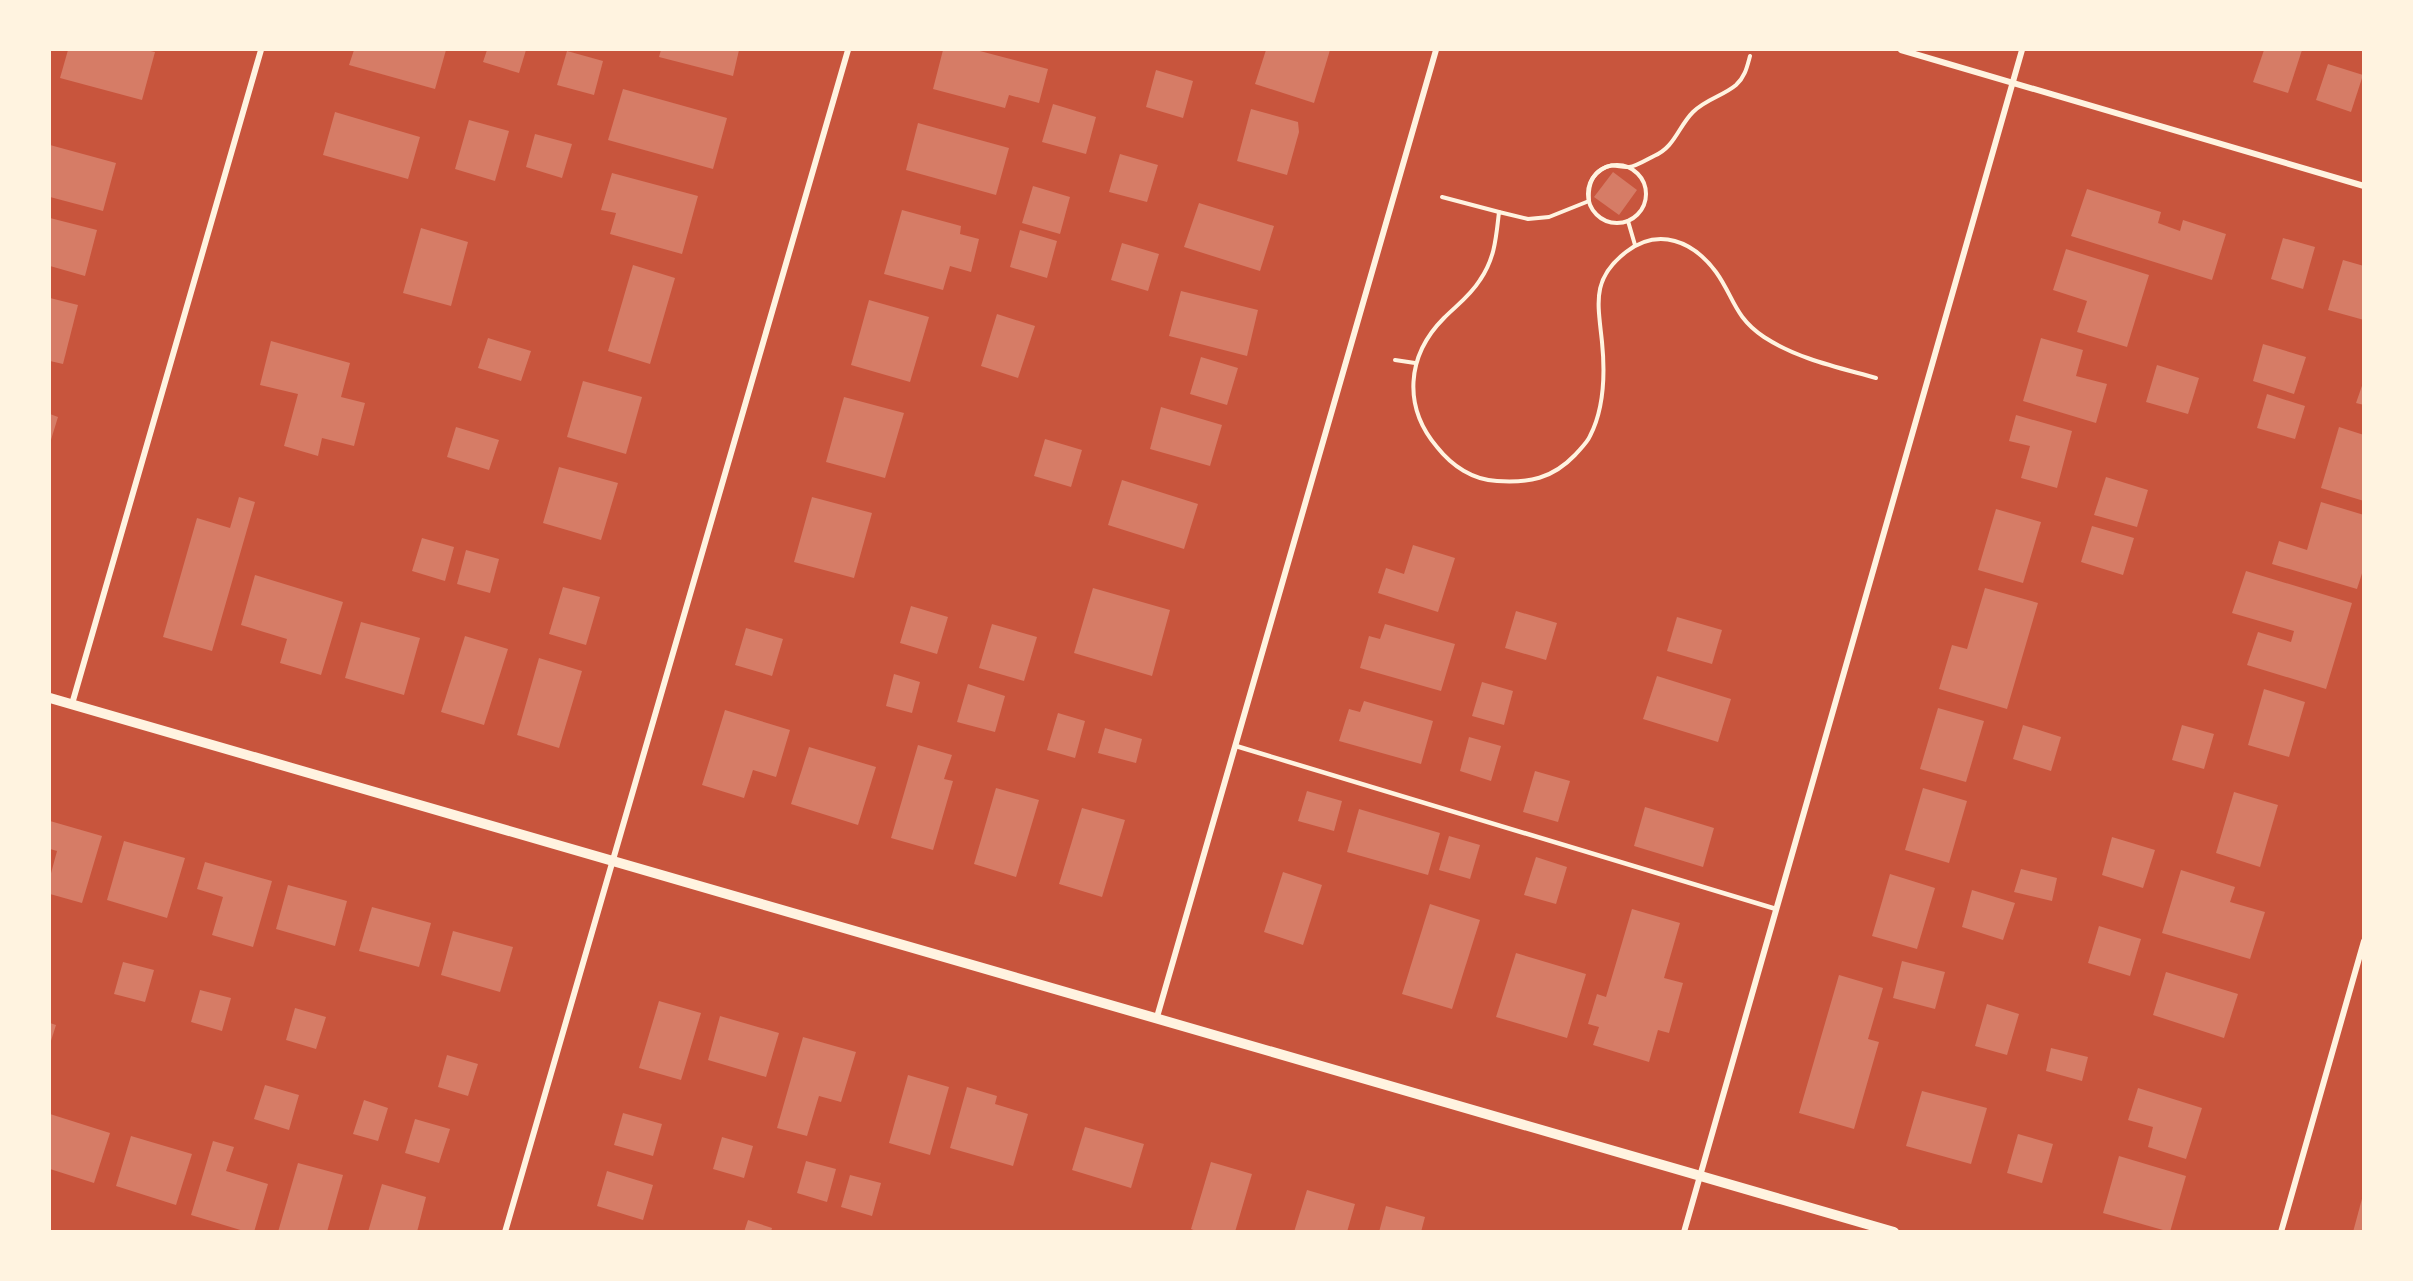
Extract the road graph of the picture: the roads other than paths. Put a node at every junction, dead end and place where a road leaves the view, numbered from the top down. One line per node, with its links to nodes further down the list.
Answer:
1 (261, 50): 9 (street)
2 (848, 50): 11 (street)
3 (1436, 50): 10 (street)
4 (1901, 50): 6 (street)
5 (2022, 50): 6 (street)
6 (2012, 82): 7 (street); 12 (street)
7 (2364, 186)
8 (50, 698): 9 (street)
9 (72, 704): 11 (street)
10 (1236, 746): 12 (lane); 14 (street)
11 (613, 860): 14 (street); 16 (street)
12 (1776, 909): 15 (street)
13 (2364, 941): 19 (street)
14 (1156, 1017): 15 (street)
15 (1700, 1175): 17 (street); 18 (street)
16 (505, 1232)
17 (1684, 1232)
18 (1894, 1232)
19 (2281, 1232)

